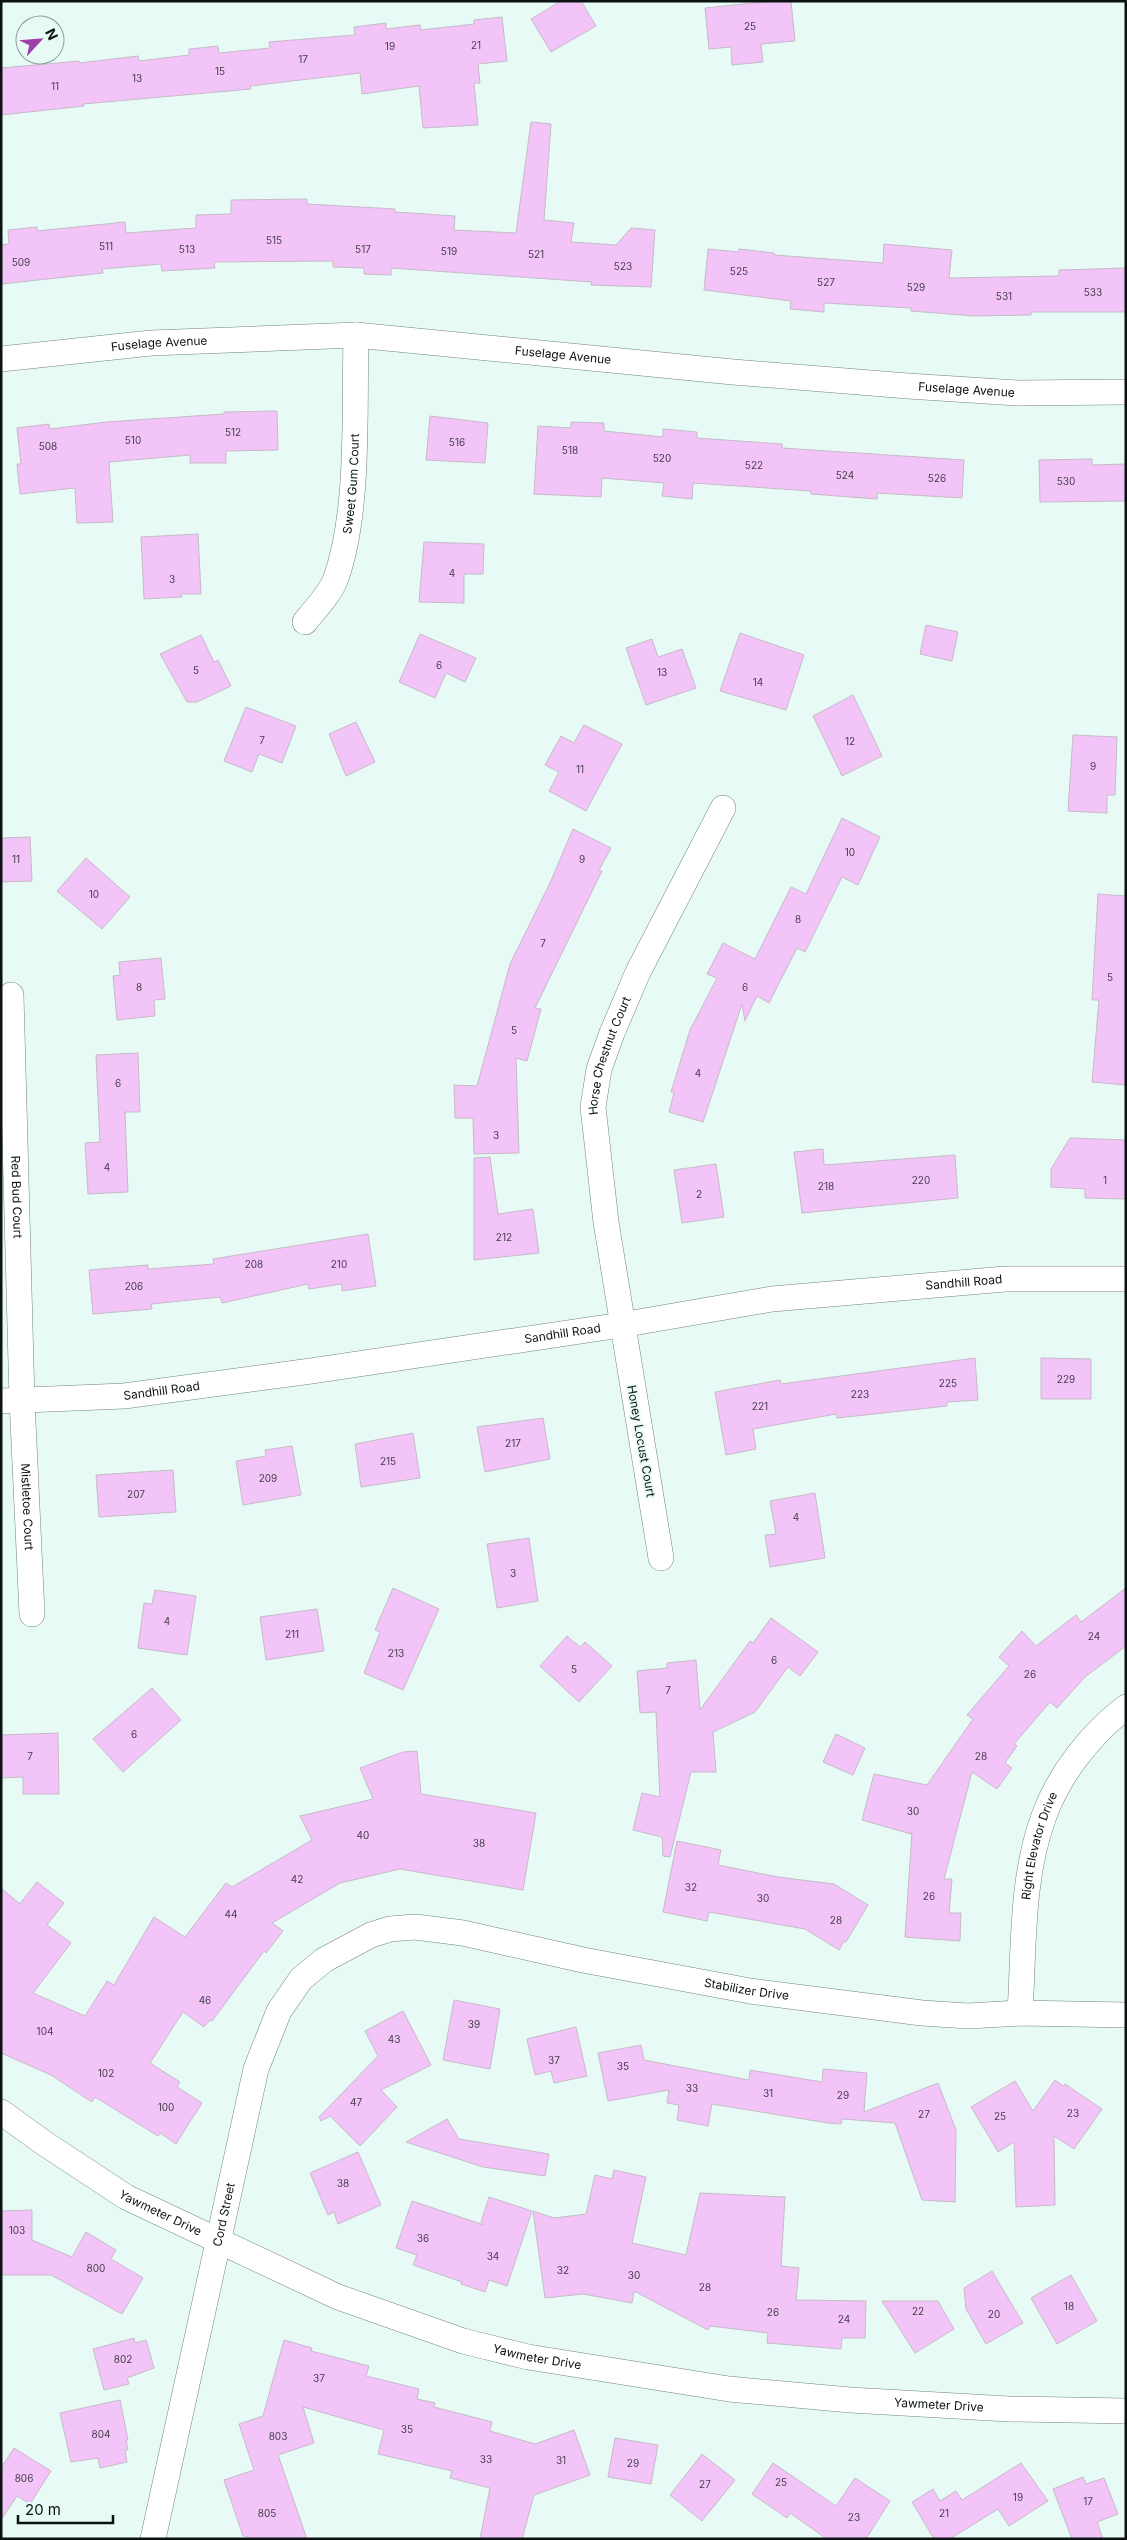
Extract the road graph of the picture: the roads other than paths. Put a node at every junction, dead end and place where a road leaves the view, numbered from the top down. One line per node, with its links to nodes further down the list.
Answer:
1 (356, 335): 2 (street, Fuselage Avenue); 3 (street, Fuselage Avenue); 4 (street, Sweet Gum Court)
2 (1, 359)
3 (1126, 392)
4 (305, 622)
5 (723, 808): 8 (street, Horse Chestnut Court)
6 (11, 995): 9 (street, Red Bud Court)
7 (1126, 1279): 8 (street, Sandhill Road)
8 (621, 1325): 9 (street, Sandhill Road); 10 (street, Honey Locust Court)
9 (12, 1400): 11 (street, Mistletoe Court)
10 (661, 1558)
11 (32, 1614)
12 (1126, 1707): 14 (street, Right Elevator Drive)
13 (371, 1935): 14 (street, Stabilizer Drive); 17 (street, Cord Street)
14 (1020, 2013): 15 (street, Stabilizer Drive)
15 (1126, 2015)
16 (1, 2112): 17 (street, Yawmeter Drive)
17 (217, 2241): 18 (street, Yawmeter Drive); 19 (street, Cord Street)
18 (1126, 2411)
19 (153, 2539)

